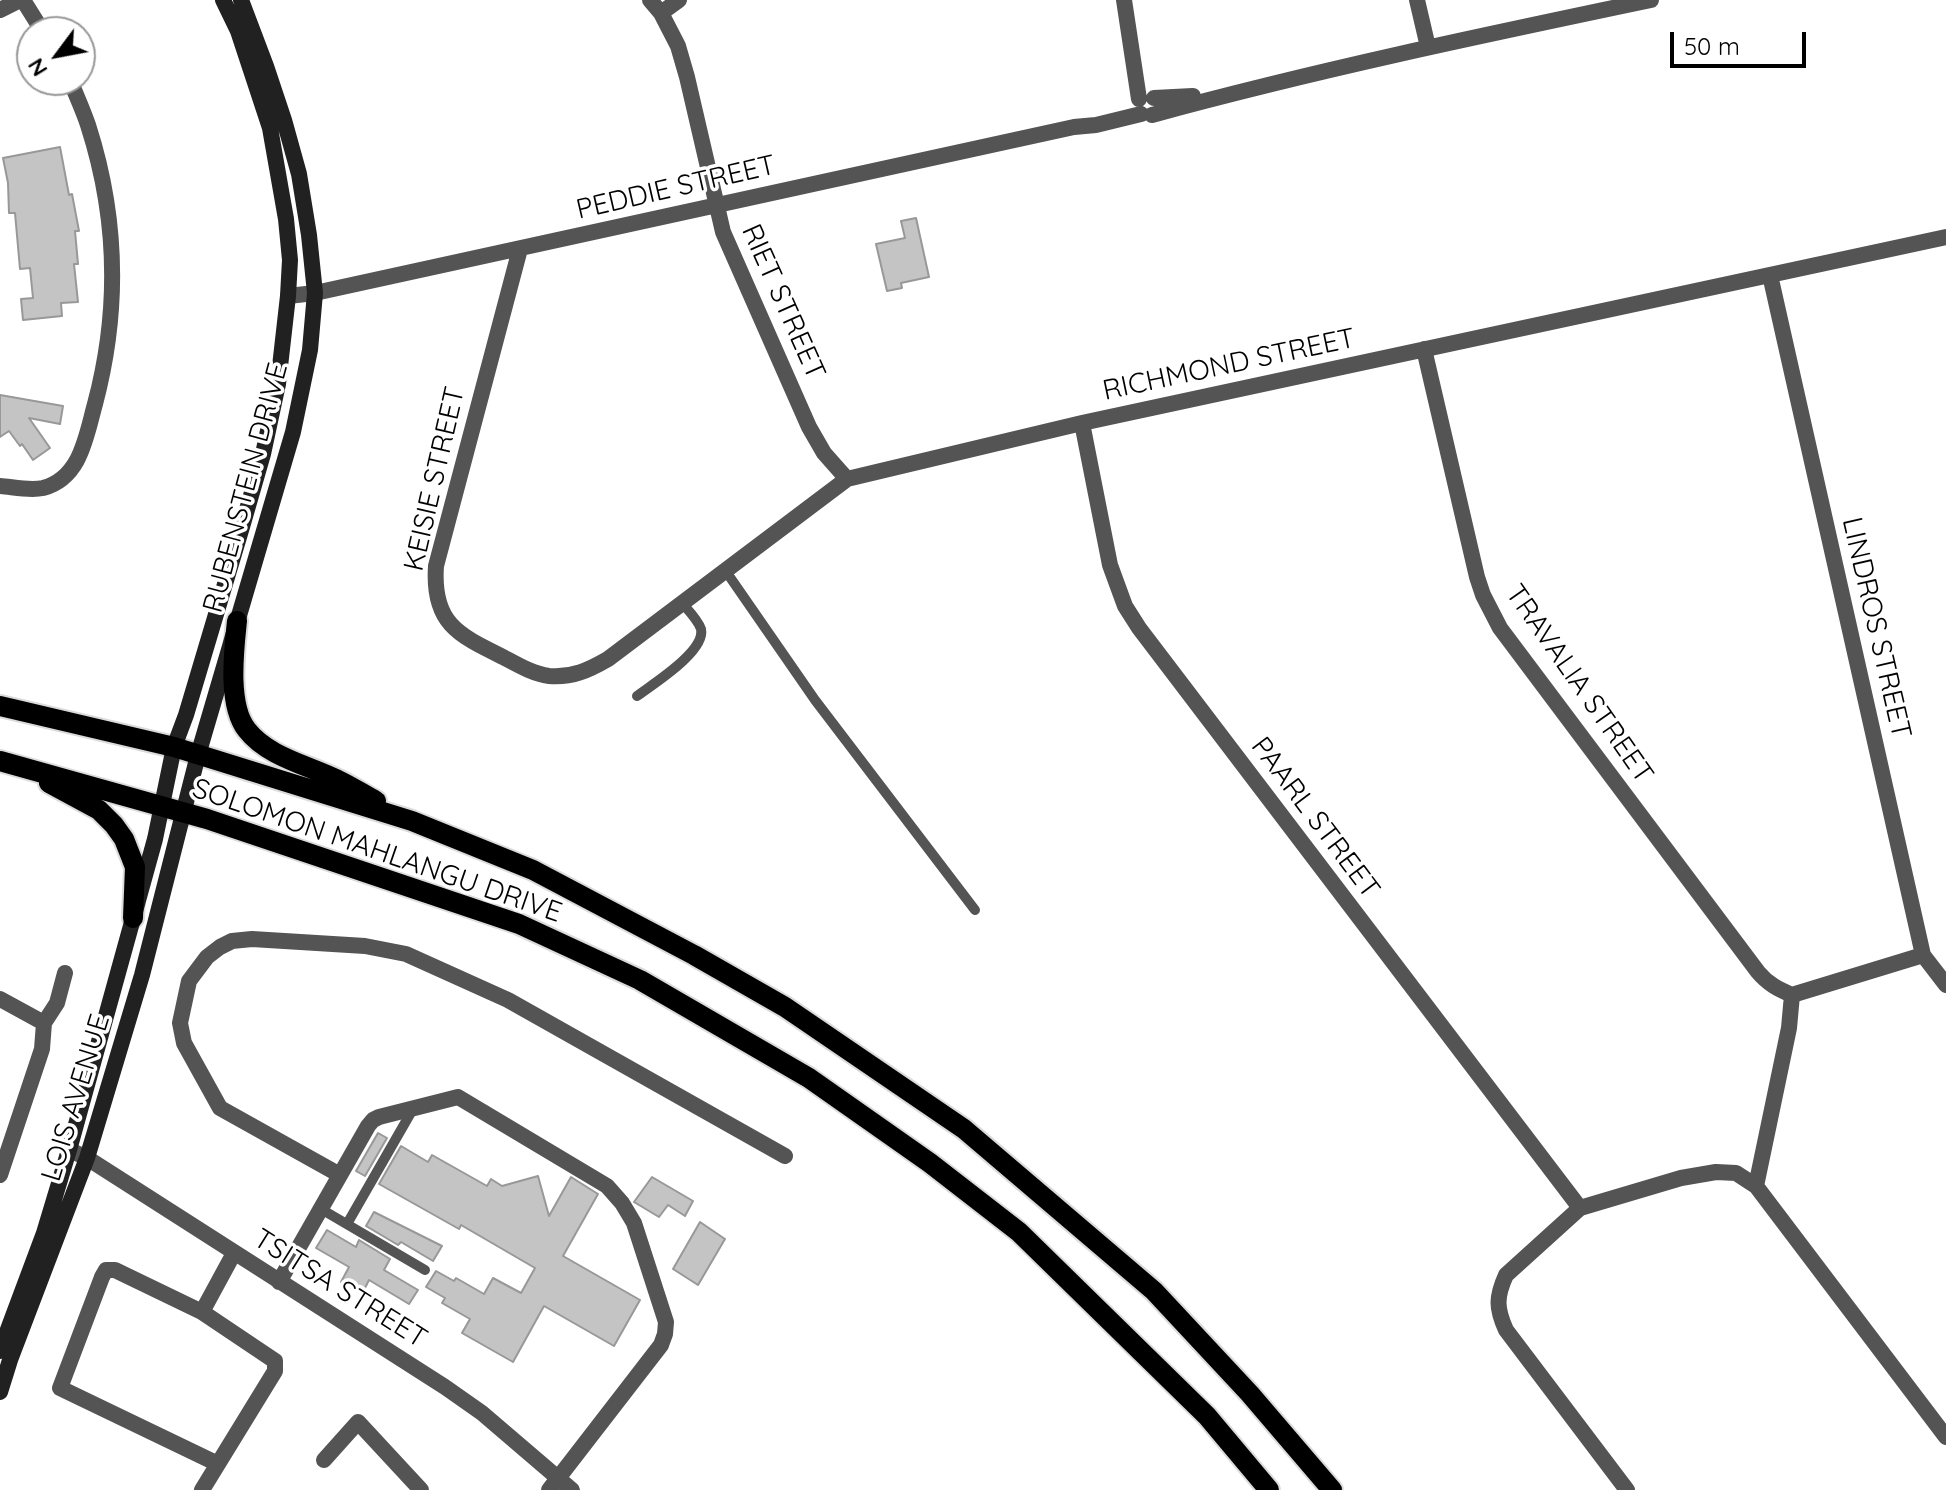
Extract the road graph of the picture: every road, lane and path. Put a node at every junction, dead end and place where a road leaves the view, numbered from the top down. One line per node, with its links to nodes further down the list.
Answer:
1 (22, 0): 9 (street)
2 (223, 0): 18 (street, RUBENSTEIN DRIVE)
3 (241, 0): 17 (street, RUBENSTEIN DRIVE)
4 (679, 0): 7 (street)
5 (1417, 0): 10 (street)
6 (1651, 0): 10 (street, PEDDIE STREET)
7 (656, 7): 13 (street, RIET STREET)
8 (1126, 8): 12 (street)
9 (0, 10)
10 (1428, 47): 12 (street, PEDDIE STREET)
11 (77, 96): 22 (street)
12 (1146, 105): 13 (street, PEDDIE STREET)
13 (716, 206): 15 (street, PEDDIE STREET); 21 (street, RIET STREET)
14 (1946, 237): 16 (street, RICHMOND STREET)
15 (520, 249): 17 (street, PEDDIE STREET); 26 (street, KEISIE STREET)
16 (1770, 275): 19 (street, RICHMOND STREET); 37 (street, LINDROS STREET)
17 (315, 293): 18 (street, PEDDIE STREET); 25 (street, RUBENSTEIN DRIVE)
18 (288, 296): 29 (street, RUBENSTEIN DRIVE)
19 (1424, 349): 20 (street, RICHMOND STREET); 40 (street, TRAVALIA STREET)
20 (1082, 423): 21 (street, RICHMOND STREET); 50 (street, PAARL STREET)
21 (847, 479): 23 (street, RICHMOND STREET)
22 (0, 486)
23 (725, 570): 24 (street, RICHMOND STREET); 35 (lane)
24 (682, 603): 26 (street, RICHMOND STREET); 27 (lane)
25 (237, 621): 30 (street, RUBENSTEIN DRIVE); 34 (main road)
26 (582, 673)
27 (637, 696)
28 (0, 706): 29 (main road, SOLOMON MAHLANGU DRIVE)
29 (174, 747): 30 (main road, SOLOMON MAHLANGU DRIVE); 32 (street, RUBENSTEIN DRIVE)
30 (198, 755): 33 (street, RUBENSTEIN DRIVE); 34 (main road, SOLOMON MAHLANGU DRIVE)
31 (0, 761): 32 (main road, SOLOMON MAHLANGU DRIVE); 36 (main road)
32 (161, 805): 33 (main road, SOLOMON MAHLANGU DRIVE); 36 (street, LOIS AVENUE)
33 (183, 813): 46 (street, LOIS AVENUE); 66 (main road, SOLOMON MAHLANGU DRIVE)
34 (412, 821): 67 (main road, SOLOMON MAHLANGU DRIVE)
35 (975, 910)
36 (133, 918): 44 (street, LOIS AVENUE)
37 (1923, 955): 39 (street, LINDROS STREET); 40 (street)
38 (65, 973): 42 (street)
39 (1946, 985)
40 (1792, 995): 49 (street)
41 (0, 999): 42 (street)
42 (44, 1023): 47 (street)
43 (413, 1109): 48 (street); 52 (lane); 62 (street)
44 (69, 1150): 46 (street, TSITSA STREET); 57 (street, LOIS AVENUE)
45 (785, 1156): 48 (street)
46 (87, 1158): 53 (street, TSITSA STREET); 57 (street, LOIS AVENUE)
47 (0, 1175)
48 (340, 1175): 51 (street)
49 (1756, 1186): 50 (street); 59 (street)
50 (1580, 1208): 68 (street)
51 (321, 1209): 52 (lane); 55 (street)
52 (347, 1224): 54 (lane)
53 (234, 1253): 55 (street, TSITSA STREET); 56 (street)
54 (425, 1270)
55 (279, 1282): 62 (street, TSITSA STREET)
56 (202, 1312): 61 (street); 61 (street)
57 (3, 1356): 58 (street, LOIS AVENUE)
58 (0, 1392)
59 (1946, 1437)
60 (324, 1460): 64 (street)
61 (218, 1464): 63 (street)
62 (553, 1484): 65 (street, TSITSA STREET)
63 (202, 1490)
64 (421, 1490)
65 (572, 1490)
66 (1269, 1490)
67 (1332, 1490)
68 (1627, 1490)

